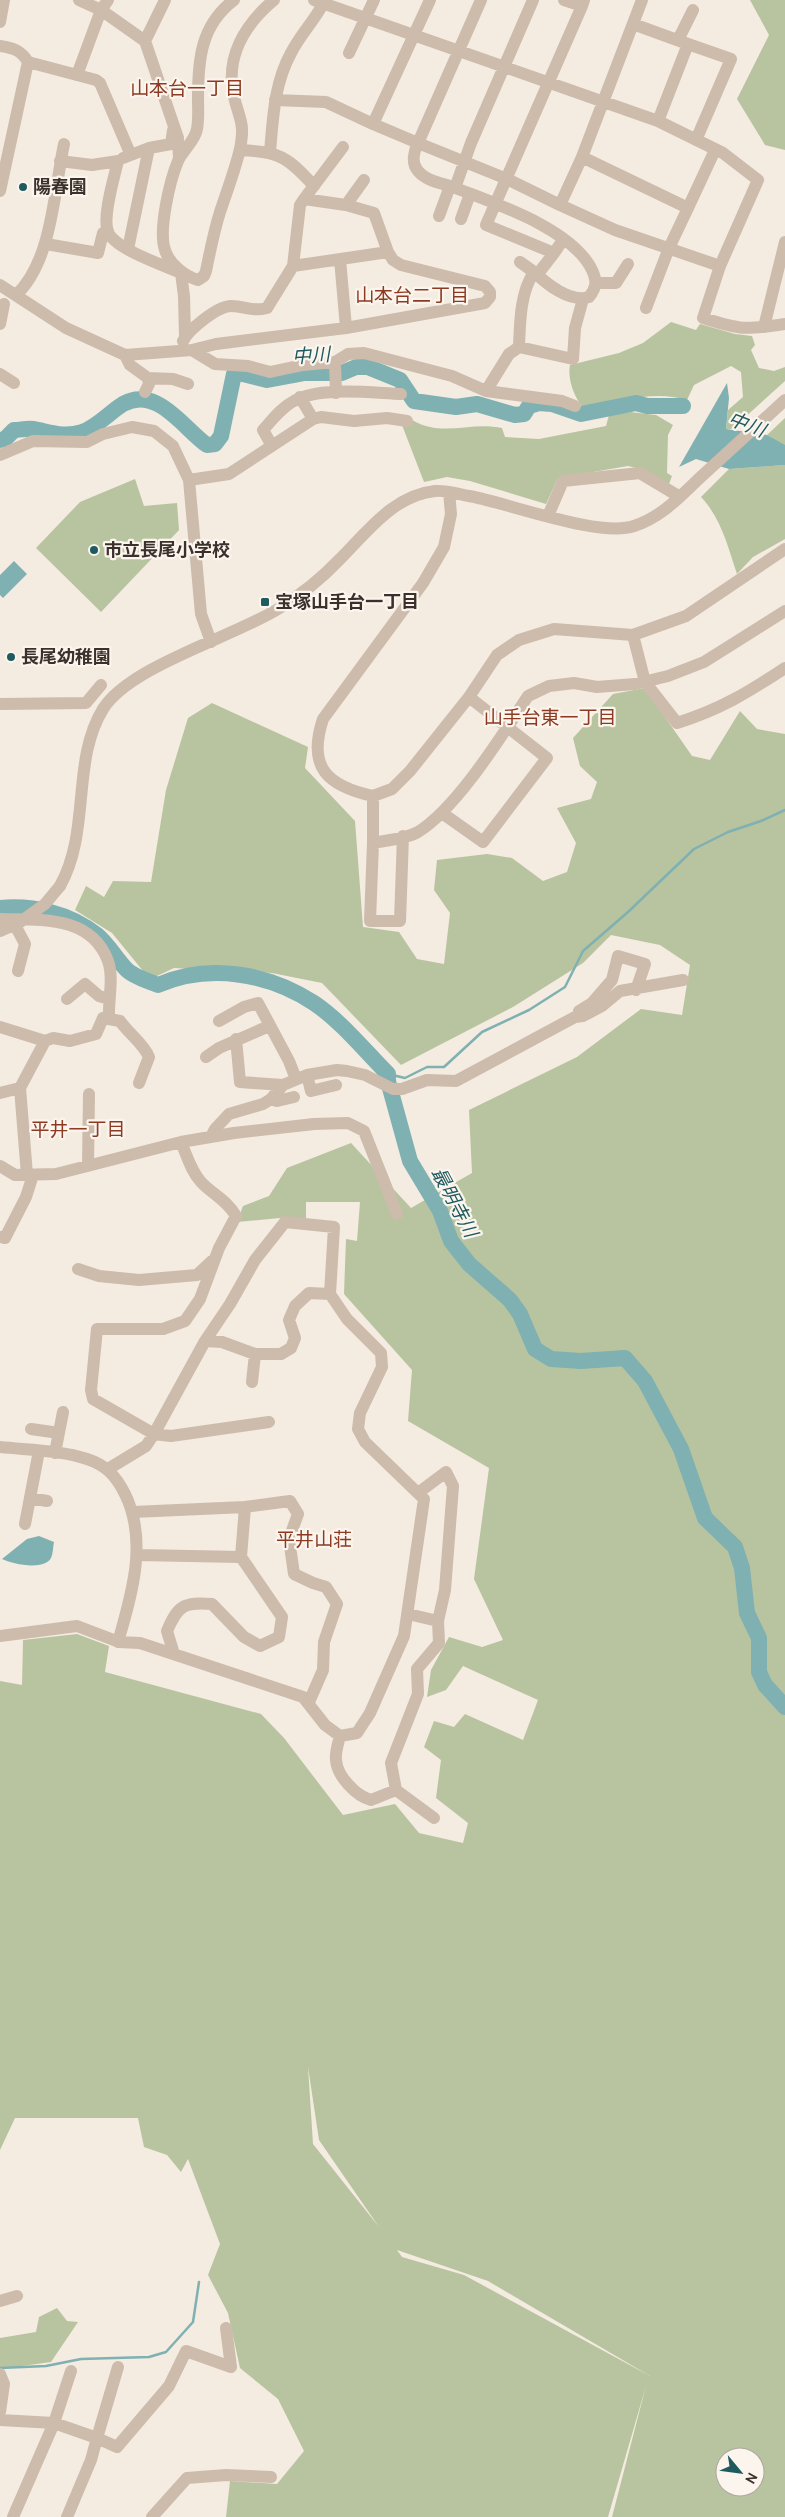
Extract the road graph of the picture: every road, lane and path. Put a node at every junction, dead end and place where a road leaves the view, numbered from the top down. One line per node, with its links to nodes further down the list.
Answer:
1 (4, 0): 18 (street)
2 (79, 0): 14 (street)
3 (165, 0): 21 (street)
4 (234, 0): 15 (street)
5 (274, 0): 40 (street)
6 (374, 0): 17 (street)
7 (430, 0): 20 (street)
8 (481, 0): 24 (street)
9 (533, 0): 27 (street)
10 (564, 0): 13 (street)
11 (642, 0): 19 (street)
12 (319, 2): 17 (street); 30 (street)
13 (583, 3): 29 (street)
14 (105, 5): 21 (street); 28 (street)
15 (223, 5): 45 (street)
16 (693, 10): 22 (street)
17 (366, 19): 20 (street); 25 (street)
18 (0, 22)
19 (633, 24): 22 (street); 31 (street)
20 (413, 35): 24 (street); 33 (street)
21 (145, 41): 34 (street)
22 (683, 42): 32 (street); 35 (street)
23 (0, 46): 26 (street)
24 (458, 51): 27 (street); 36 (street)
25 (349, 53)
26 (28, 62): 28 (street); 53 (street)
27 (503, 67): 29 (street); 48 (street)
28 (77, 75): 43 (street)
29 (548, 82): 31 (street); 49 (street)
30 (275, 100): 33 (street); 42 (street)
31 (604, 102): 32 (street); 44 (street)
32 (658, 121): 35 (street)
33 (373, 124): 36 (street)
34 (173, 125): 38 (street); 45 (street)
35 (696, 140): 41 (street)
36 (418, 142): 48 (street); 52 (street)
37 (64, 144): 47 (street)
38 (149, 148): 43 (street); 66 (street)
39 (343, 148): 51 (street)
40 (240, 150): 42 (street); 75 (street)
41 (715, 150): 59 (street); 74 (street)
42 (270, 152): 51 (street)
43 (130, 153): 46 (street)
44 (582, 157): 58 (street); 59 (street)
45 (179, 159): 75 (street)
46 (118, 160): 47 (street); 62 (street)
47 (60, 161): 65 (street)
48 (465, 162): 49 (street); 52 (street)
49 (507, 179): 56 (street); 58 (street)
50 (364, 180): 57 (street)
51 (314, 186): 55 (street)
52 (453, 187): 54 (street); 60 (street)
53 (0, 191)
54 (470, 194): 56 (street); 61 (street)
55 (304, 200): 57 (street); 73 (street)
56 (495, 203): 63 (street); 69 (street)
57 (346, 205): 68 (street)
58 (560, 205): 67 (street)
59 (688, 208): 67 (street)
60 (440, 216)
61 (461, 220)
62 (108, 231): 65 (street); 66 (street)
63 (563, 240): 69 (street); 77 (street)
64 (785, 242): 85 (street)
65 (46, 244): 79 (street)
66 (128, 248): 75 (street)
67 (669, 248): 74 (street); 82 (street)
68 (388, 252): 70 (street); 86 (street)
69 (554, 253): 76 (street)
70 (340, 259): 73 (street); 86 (street)
71 (520, 262): 76 (street)
72 (628, 264): 77 (street)
73 (293, 266): 87 (street)
74 (720, 266): 85 (street)
75 (181, 272): 87 (street)
76 (536, 274): 80 (street); 88 (street)
77 (596, 283): 80 (street)
78 (0, 285): 79 (street)
79 (16, 296): 90 (street)
80 (583, 299): 88 (street)
81 (4, 304): 83 (street)
82 (646, 308)
83 (0, 324)
84 (785, 324): 85 (street)
85 (764, 327)
86 (346, 328): 89 (street)
87 (186, 336): 89 (street)
88 (519, 346): 96 (street)
89 (185, 351): 90 (street); 91 (street)
90 (125, 355): 93 (street)
91 (335, 362): 96 (street); 98 (street)
92 (0, 374): 94 (street)
93 (148, 378): 95 (street); 97 (street)
94 (14, 383)
95 (188, 384)
96 (486, 391): 102 (street)
97 (145, 392)
98 (336, 393): 99 (street); 100 (street)
99 (401, 394)
100 (300, 398): 103 (street); 105 (street)
101 (785, 400): 109 (street)
102 (575, 406)
103 (313, 419): 104 (street); 105 (street)
104 (407, 421)
105 (272, 446): 107 (street)
106 (0, 455): 107 (street)
107 (189, 480): 114 (street)
108 (449, 492): 110 (street); 114 (street); 121 (street)
109 (680, 497): 110 (street); 110 (street)
110 (548, 516)
111 (785, 549): 113 (street)
112 (785, 610): 116 (street)
113 (633, 635): 116 (street); 118 (street)
114 (211, 642): 126 (street, bridge)
115 (785, 668): 116 (street)
116 (645, 682): 120 (street)
117 (101, 684): 119 (street)
118 (469, 697): 120 (street); 121 (street)
119 (0, 704)
120 (507, 727): 122 (street); 122 (street)
121 (373, 796): 124 (street)
122 (442, 813): 123 (street)
123 (403, 836): 124 (street); 124 (street)
124 (373, 843)
125 (0, 919): 132 (street)
126 (17, 924): 127 (street); 128 (street)
127 (0, 930)
128 (18, 971)
129 (683, 980): 130 (street)
130 (636, 990): 133 (street); 133 (street)
131 (67, 999): 132 (street)
132 (109, 999): 134 (street)
133 (575, 1017): 141 (street)
134 (109, 1019): 139 (street); 142 (street)
135 (219, 1021): 136 (street)
136 (269, 1026): 138 (street); 141 (street)
137 (0, 1027): 139 (street)
138 (236, 1039): 140 (street); 143 (street)
139 (45, 1041): 145 (street)
140 (206, 1057)
141 (301, 1077): 143 (street); 144 (street)
142 (139, 1083)
143 (283, 1085): 149 (street)
144 (336, 1085)
145 (20, 1088): 146 (street); 154 (street)
146 (0, 1094)
147 (89, 1094): 153 (street)
148 (294, 1096): 149 (street)
149 (271, 1099): 150 (street)
150 (211, 1137): 151 (street); 155 (street)
151 (181, 1142): 153 (street); 157 (street)
152 (0, 1166): 154 (street)
153 (88, 1166): 154 (street)
154 (30, 1175): 156 (street)
155 (397, 1214)
156 (0, 1237)
157 (215, 1257): 158 (street); 167 (street)
158 (78, 1269)
159 (330, 1294): 160 (street); 161 (street); 172 (street)
160 (205, 1341): 161 (street); 167 (street)
161 (255, 1354): 162 (street)
162 (252, 1382)
163 (63, 1412): 166 (street)
164 (269, 1422): 167 (street)
165 (31, 1429): 166 (street)
166 (59, 1433): 170 (street)
167 (154, 1434): 171 (street)
168 (0, 1447): 169 (street)
169 (39, 1451): 170 (street); 173 (street)
170 (55, 1453): 171 (street)
171 (108, 1469): 176 (street)
172 (418, 1493): 180 (street); 181 (street)
173 (30, 1498): 174 (street); 177 (street)
174 (47, 1501)
175 (245, 1507): 176 (street); 179 (street); 185 (street)
176 (133, 1512): 178 (street)
177 (25, 1524)
178 (137, 1555): 179 (street); 183 (street)
179 (241, 1557): 184 (street)
180 (408, 1614): 181 (street); 186 (street)
181 (438, 1621): 187 (street)
182 (0, 1636): 183 (street)
183 (118, 1642): 184 (street)
184 (174, 1654): 185 (street)
185 (309, 1702): 186 (street)
186 (340, 1736): 187 (street)
187 (396, 1790): 188 (street)
188 (434, 1818)
189 (17, 2296): 190 (street)
190 (0, 2300)
191 (226, 2328): 198 (street)
192 (118, 2367): 198 (street)
193 (71, 2371): 197 (street)
194 (0, 2374): 195 (street)
195 (0, 2412)
196 (0, 2420): 197 (street)
197 (54, 2423): 198 (street); 200 (street)
198 (97, 2438): 201 (street)
199 (271, 2476): 202 (street)
200 (13, 2517)
201 (67, 2517)
202 (152, 2517)

